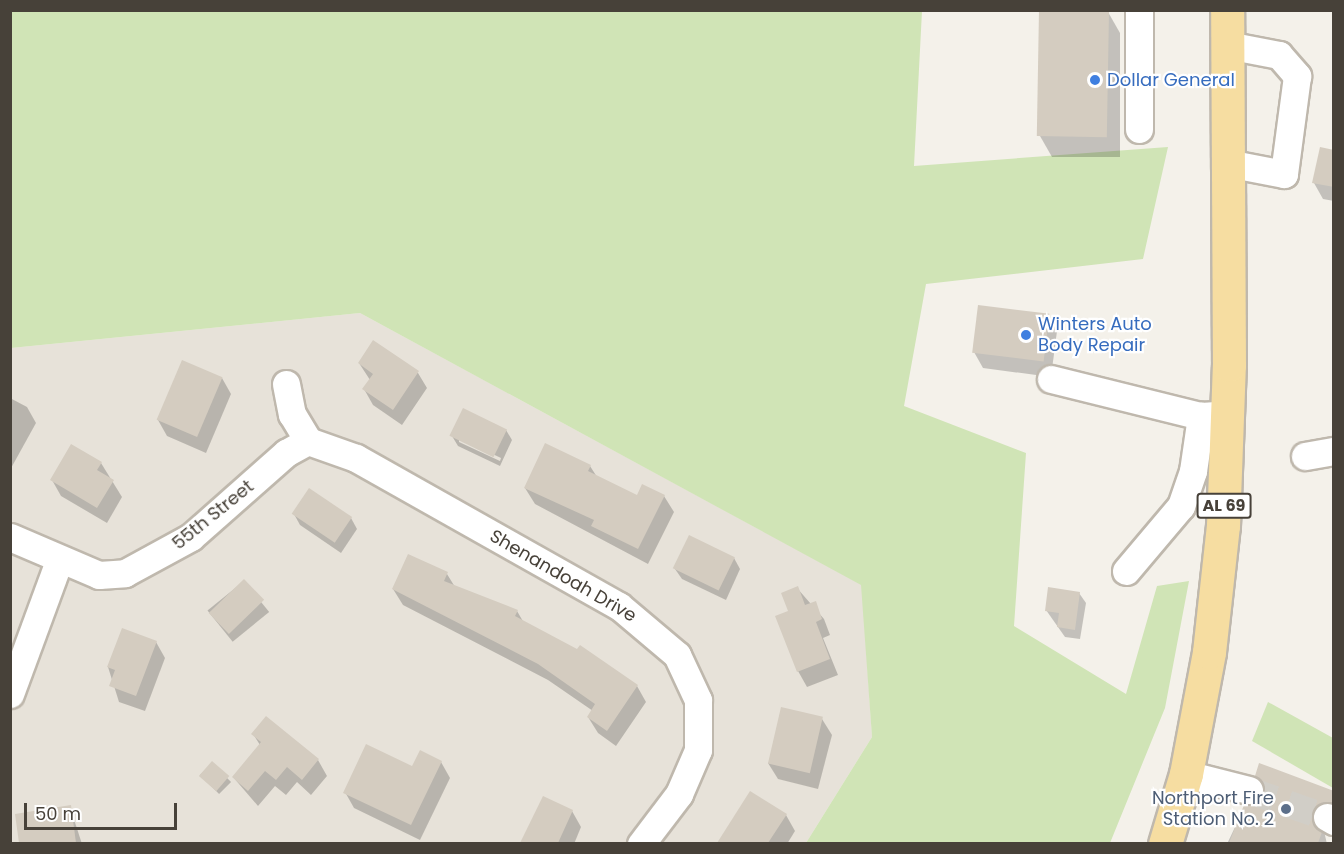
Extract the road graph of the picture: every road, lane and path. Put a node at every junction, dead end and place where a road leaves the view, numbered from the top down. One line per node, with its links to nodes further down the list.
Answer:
1 (1139, 10): 4 (street)
2 (1227, 10): 3 (main road, AL 69)
3 (1227, 45): 5 (main road, AL 69); 5 (street)
4 (1139, 129)
5 (1227, 163): 8 (main road, AL 69)
6 (1051, 380): 8 (street)
7 (286, 384): 9 (street)
8 (1214, 415): 14 (street); 16 (main road, AL 69)
9 (308, 441): 13 (street, 55th Street); 18 (street, Shenandoah Drive)
10 (1334, 451): 11 (street)
11 (1305, 456)
12 (10, 537): 13 (street, 55th Street)
13 (59, 561): 15 (street)
14 (1126, 571)
15 (10, 694)
16 (1186, 774): 17 (street); 19 (main road, AL 69)
17 (1249, 790)
18 (641, 843)
19 (1165, 843)

